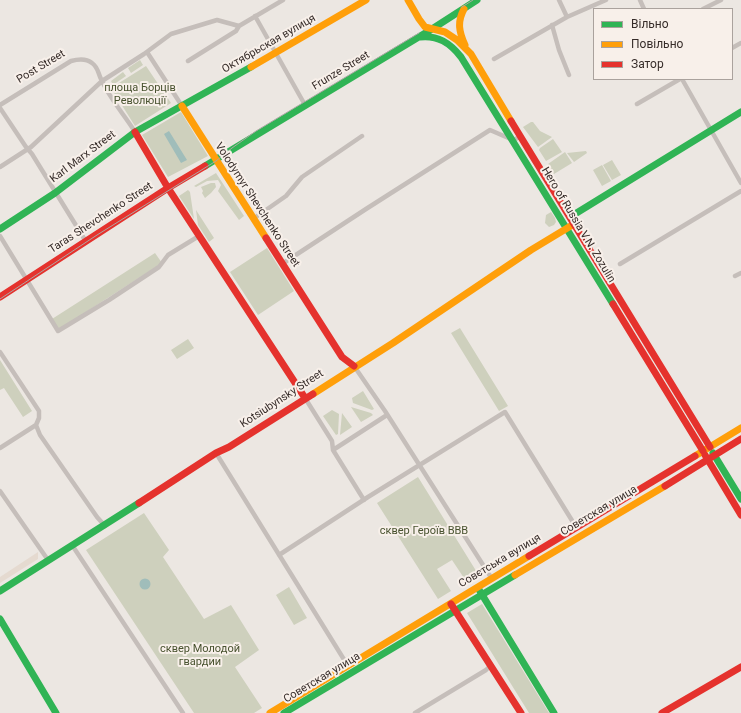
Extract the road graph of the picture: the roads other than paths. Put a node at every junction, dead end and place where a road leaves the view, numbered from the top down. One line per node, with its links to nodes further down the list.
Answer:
1 (283, 0): 11 (street)
2 (366, 0): 18 (main road, Октябрьская вулиця)
3 (408, 0): 15 (main road)
4 (477, 0): 9 (main road, Frunze Street)
5 (559, 0): 12 (street)
6 (606, 0): 12 (street)
7 (705, 0): 10 (street)
8 (721, 0): 10 (street)
9 (464, 8): 15 (main road, Frunze Street); 19 (main road)
10 (705, 8)
11 (255, 16): 14 (street); 18 (street)
12 (567, 17): 13 (street)
13 (552, 25): 20 (street); 22 (street)
14 (238, 26): 17 (street); 21 (street)
15 (432, 29): 16 (main road, Frunze Street); 19 (main road, Hero of Russia V.N. Zozulin)
16 (416, 38): 28 (main road, Frunze Street); 36 (main road, Hero of Russia V.N. Zozulin)
17 (147, 52): 25 (street); 29 (street, Volodymyr Shevchenko Street)
18 (276, 53): 28 (street); 29 (main road, Октябрьская вулиця)
19 (471, 54): 35 (main road, Hero of Russia V.N. Zozulin)
20 (494, 59)
21 (188, 61)
22 (569, 75)
23 (679, 80): 26 (street)
24 (682, 80): 32 (street)
25 (102, 81): 27 (street, Post Street); 33 (street, Post Street); 37 (street)
26 (637, 104)
27 (0, 105)
28 (305, 105): 38 (main road, Frunze Street)
29 (182, 106): 33 (main road, Karl Marx Street); 38 (main road, Volodymyr Shevchenko Street)
30 (0, 108): 37 (street)
31 (741, 112): 32 (main road, Kotsiubynsky Street)
32 (710, 130): 40 (street); 45 (main road, Kotsiubynsky Street)
33 (135, 132): 41 (main road, Post Street); 43 (main road, Karl Marx Street)
34 (362, 136): 44 (street)
35 (520, 137): 36 (street); 45 (main road, Hero of Russia V.N. Zozulin)
36 (513, 140): 46 (main road, Hero of Russia V.N. Zozulin); 51 (street)
37 (28, 150): 39 (street); 43 (street)
38 (215, 160): 41 (main road, Taras Shevchenko Street); 44 (main road, Volodymyr Shevchenko Street)
39 (0, 167)
40 (741, 183)
41 (168, 188): 49 (main road, Post Street); 50 (main road, Taras Shevchenko Street)
42 (741, 191): 52 (street)
43 (55, 193): 47 (main road, Karl Marx Street); 50 (street)
44 (253, 219): 51 (main road, Volodymyr Shevchenko Street)
45 (572, 221): 46 (main road, Kotsiubynsky Street); 64 (main road, Hero of Russia V.N. Zozulin)
46 (566, 228): 58 (main road, Kotsiubynsky Street); 67 (main road, Hero of Russia V.N. Zozulin)
47 (0, 229)
48 (0, 236): 55 (street)
49 (199, 236): 55 (street); 59 (main road, Post Street)
50 (85, 240): 55 (main road, Taras Shevchenko Street)
51 (282, 264): 58 (main road, Volodymyr Shevchenko Street)
52 (620, 264)
53 (741, 273): 54 (street)
54 (735, 276)
55 (27, 280): 56 (main road, Taras Shevchenko Street)
56 (0, 297)
57 (0, 352): 61 (street)
58 (354, 366): 59 (main road, Kotsiubynsky Street); 60 (street)
59 (305, 398): 66 (street); 68 (main road, Kotsiubynsky Street)
60 (388, 415): 66 (street); 71 (street)
61 (36, 425): 65 (street); 76 (street)
62 (741, 428): 64 (main road, Совєтська вулиця)
63 (741, 439): 69 (main road, Советская улица)
64 (710, 447): 67 (main road, Совєтська вулиця); 69 (main road, Hero of Russia V.N. Zozulin)
65 (0, 448)
66 (333, 450): 74 (street)
67 (703, 451): 70 (main road, Hero of Russia V.N. Zozulin); 77 (main road, Совєтська вулиця)
68 (216, 454): 76 (main road, Kotsiubynsky Street); 79 (street)
69 (715, 456): 70 (main road, Советская улица); 73 (main road, Hero of Russia V.N. Zozulin)
70 (707, 459): 75 (main road, Hero of Russia V.N. Zozulin); 82 (main road, Советская улица)
71 (420, 465): 74 (street); 77 (street); 81 (street)
72 (0, 491): 80 (street)
73 (741, 499)
74 (364, 500): 79 (street)
75 (741, 515)
76 (104, 526): 78 (main road, Kotsiubynsky Street)
77 (576, 527): 81 (main road, Совєтська вулиця)
78 (72, 545): 80 (main road, Kotsiubynsky Street); 90 (street)
79 (279, 555): 86 (street)
80 (48, 560): 83 (main road, Kotsiubynsky Street)
81 (492, 579): 82 (main road, Совєтська вулиця)
82 (480, 591): 84 (main road, Советская улица); 95 (main road)
83 (0, 592)
84 (453, 607): 86 (main road); 87 (main road); 92 (main road, Советская улица)
85 (0, 619): 89 (main road)
86 (348, 666): 91 (main road)
87 (491, 666): 93 (street); 94 (main road)
88 (741, 667): 96 (main road)
89 (56, 713)
90 (183, 713)
91 (270, 713)
92 (284, 713)
93 (415, 713)
94 (521, 713)
95 (554, 713)
96 (662, 713)

